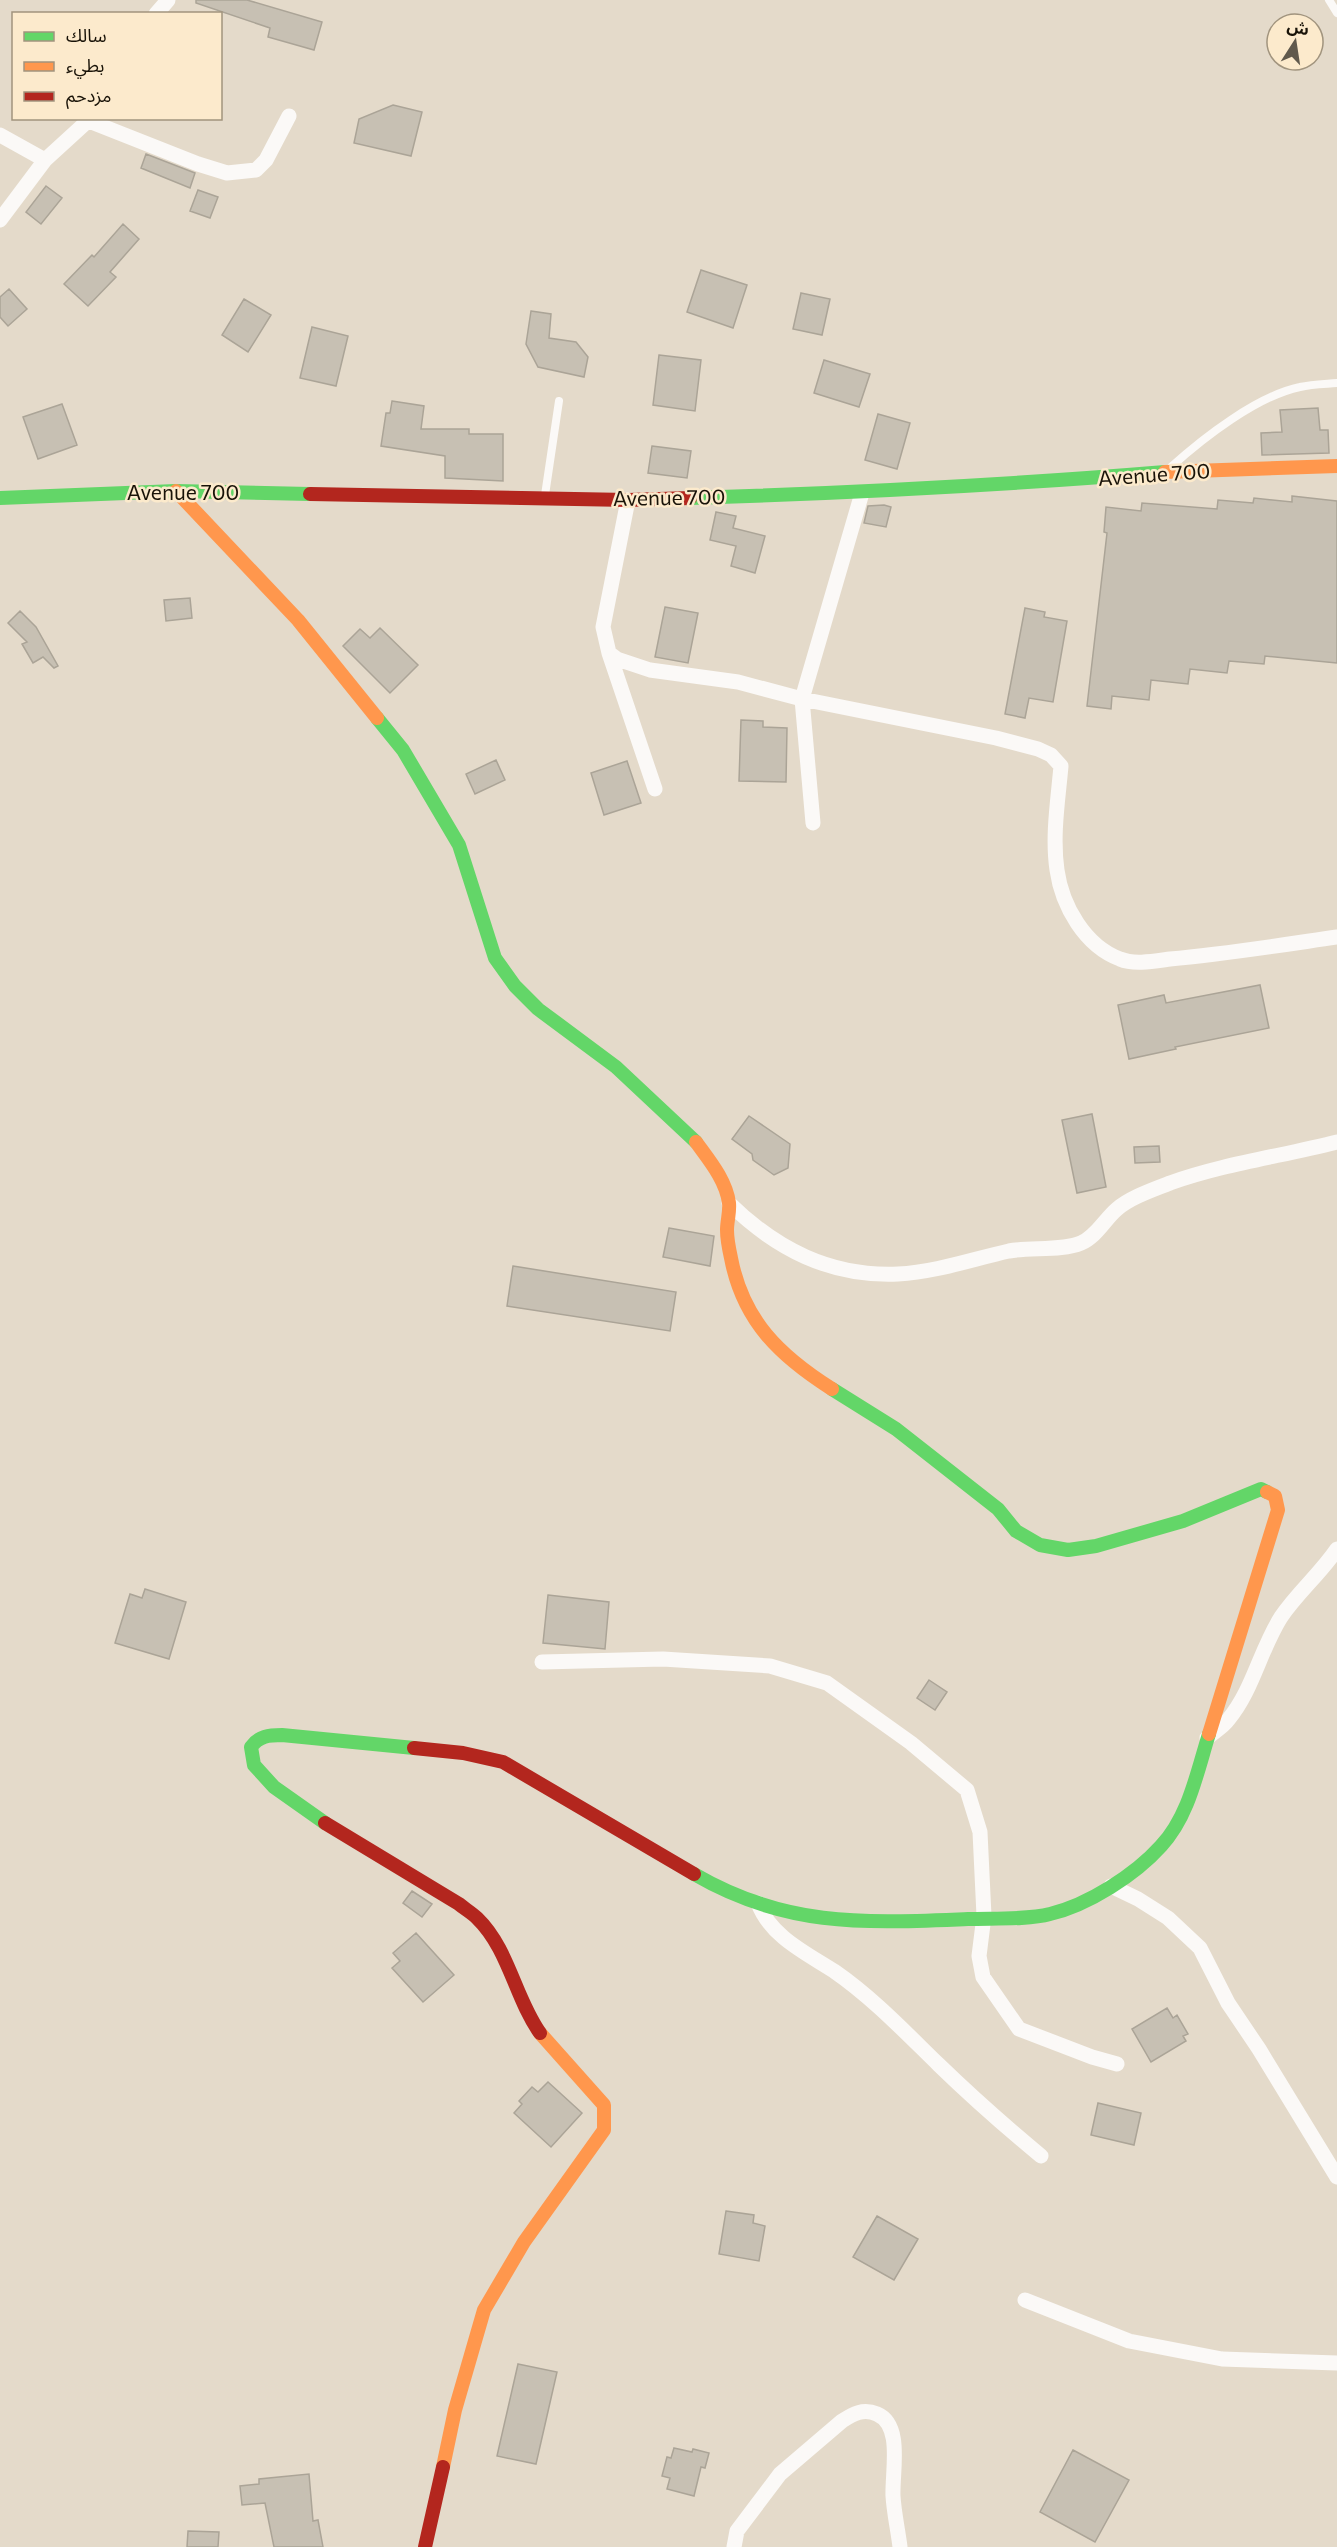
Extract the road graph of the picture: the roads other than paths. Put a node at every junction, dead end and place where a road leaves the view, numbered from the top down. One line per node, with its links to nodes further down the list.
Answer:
1 (168, 0): 3 (street)
2 (1329, 0): 4 (lane)
3 (158, 12)
4 (1337, 13)
5 (289, 116): 6 (street)
6 (90, 120): 8 (street)
7 (0, 135): 8 (street)
8 (45, 160): 9 (street)
9 (0, 220)
10 (1337, 383): 13 (lane)
11 (559, 401): 17 (lane)
12 (1337, 466): 13 (street, Avenue 700)
13 (1166, 472): 15 (street, Avenue 700)
14 (176, 491): 16 (street, Avenue 700); 17 (street, Avenue 700); 25 (street)
15 (862, 493): 18 (street, Avenue 700); 20 (street)
16 (0, 498)
17 (544, 498): 18 (street, Avenue 700)
18 (628, 500): 19 (street)
19 (609, 653): 20 (street); 21 (street)
20 (802, 699): 22 (street); 23 (street)
21 (655, 789)
22 (813, 823)
23 (1337, 937)
24 (1337, 1142): 25 (street)
25 (729, 1203): 28 (street)
26 (1337, 1550): 28 (street)
27 (542, 1662): 31 (street)
28 (1207, 1738): 29 (street)
29 (1111, 1886): 31 (street); 34 (street)
30 (758, 1903): 31 (street); 33 (street); 37 (street)
31 (984, 1916): 32 (street)
32 (1116, 2064)
33 (1041, 2156)
34 (1337, 2177)
35 (1025, 2300): 36 (street)
36 (1337, 2363)
37 (425, 2547)
38 (734, 2547): 39 (street)
39 (900, 2547)

